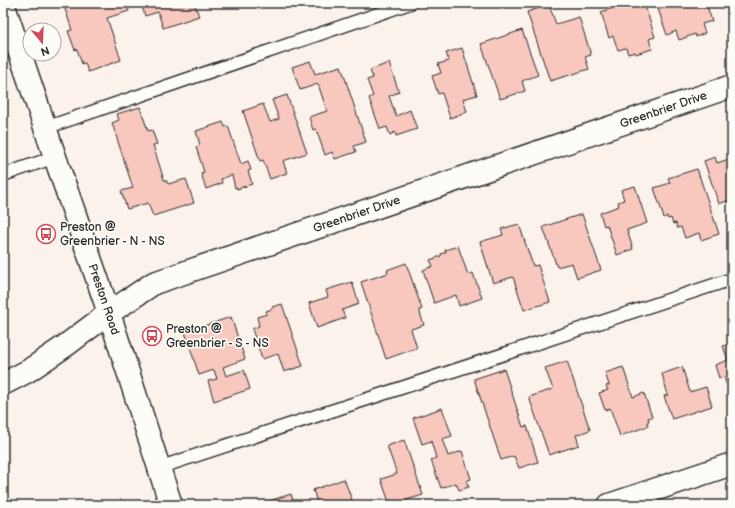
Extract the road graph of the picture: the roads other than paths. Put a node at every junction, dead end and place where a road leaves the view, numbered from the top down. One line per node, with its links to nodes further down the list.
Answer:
1 (3, 3): 4 (street, Preston Road)
2 (410, 3): 4 (lane)
3 (732, 86): 8 (street, Greenbrier Drive)
4 (45, 128): 5 (street, Preston Road)
5 (54, 157): 6 (lane); 8 (street, Preston Road)
6 (3, 175)
7 (732, 279): 11 (lane)
8 (109, 313): 9 (street, Greenbrier Drive); 11 (street, Preston Road)
9 (3, 384)
10 (732, 464): 13 (street)
11 (158, 468): 12 (street, Preston Road)
12 (171, 505)
13 (610, 505)

